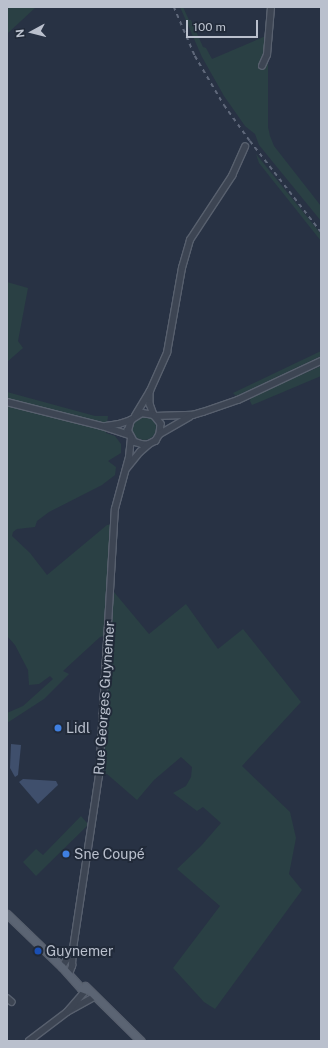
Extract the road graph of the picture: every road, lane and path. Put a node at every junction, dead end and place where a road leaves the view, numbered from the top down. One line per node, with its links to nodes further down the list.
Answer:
1 (271, 7): 2 (street)
2 (262, 66)
3 (245, 147): 5 (street)
4 (321, 361): 7 (street)
5 (150, 391): 8 (street); 9 (street)
6 (7, 402): 10 (street)
7 (193, 415): 8 (street); 11 (street)
8 (155, 416): 9 (street); 11 (street)
9 (133, 418): 10 (street); 12 (street)
10 (102, 426): 12 (street)
11 (160, 434): 13 (street)
12 (130, 436): 13 (street); 14 (street, Rue Georges Guynemer)
13 (148, 445): 14 (street, Rue Georges Guynemer)
14 (126, 470): 16 (street, Rue Georges Guynemer)
15 (7, 914): 17 (main road)
16 (73, 949): 17 (street); 18 (street, Rue Georges Guynemer)
17 (62, 967): 18 (main road)
18 (69, 974): 19 (main road)
19 (86, 990): 20 (main road); 21 (street)
20 (94, 997): 21 (street); 23 (main road)
21 (67, 1012): 22 (street)
22 (31, 1041)
23 (141, 1041)

